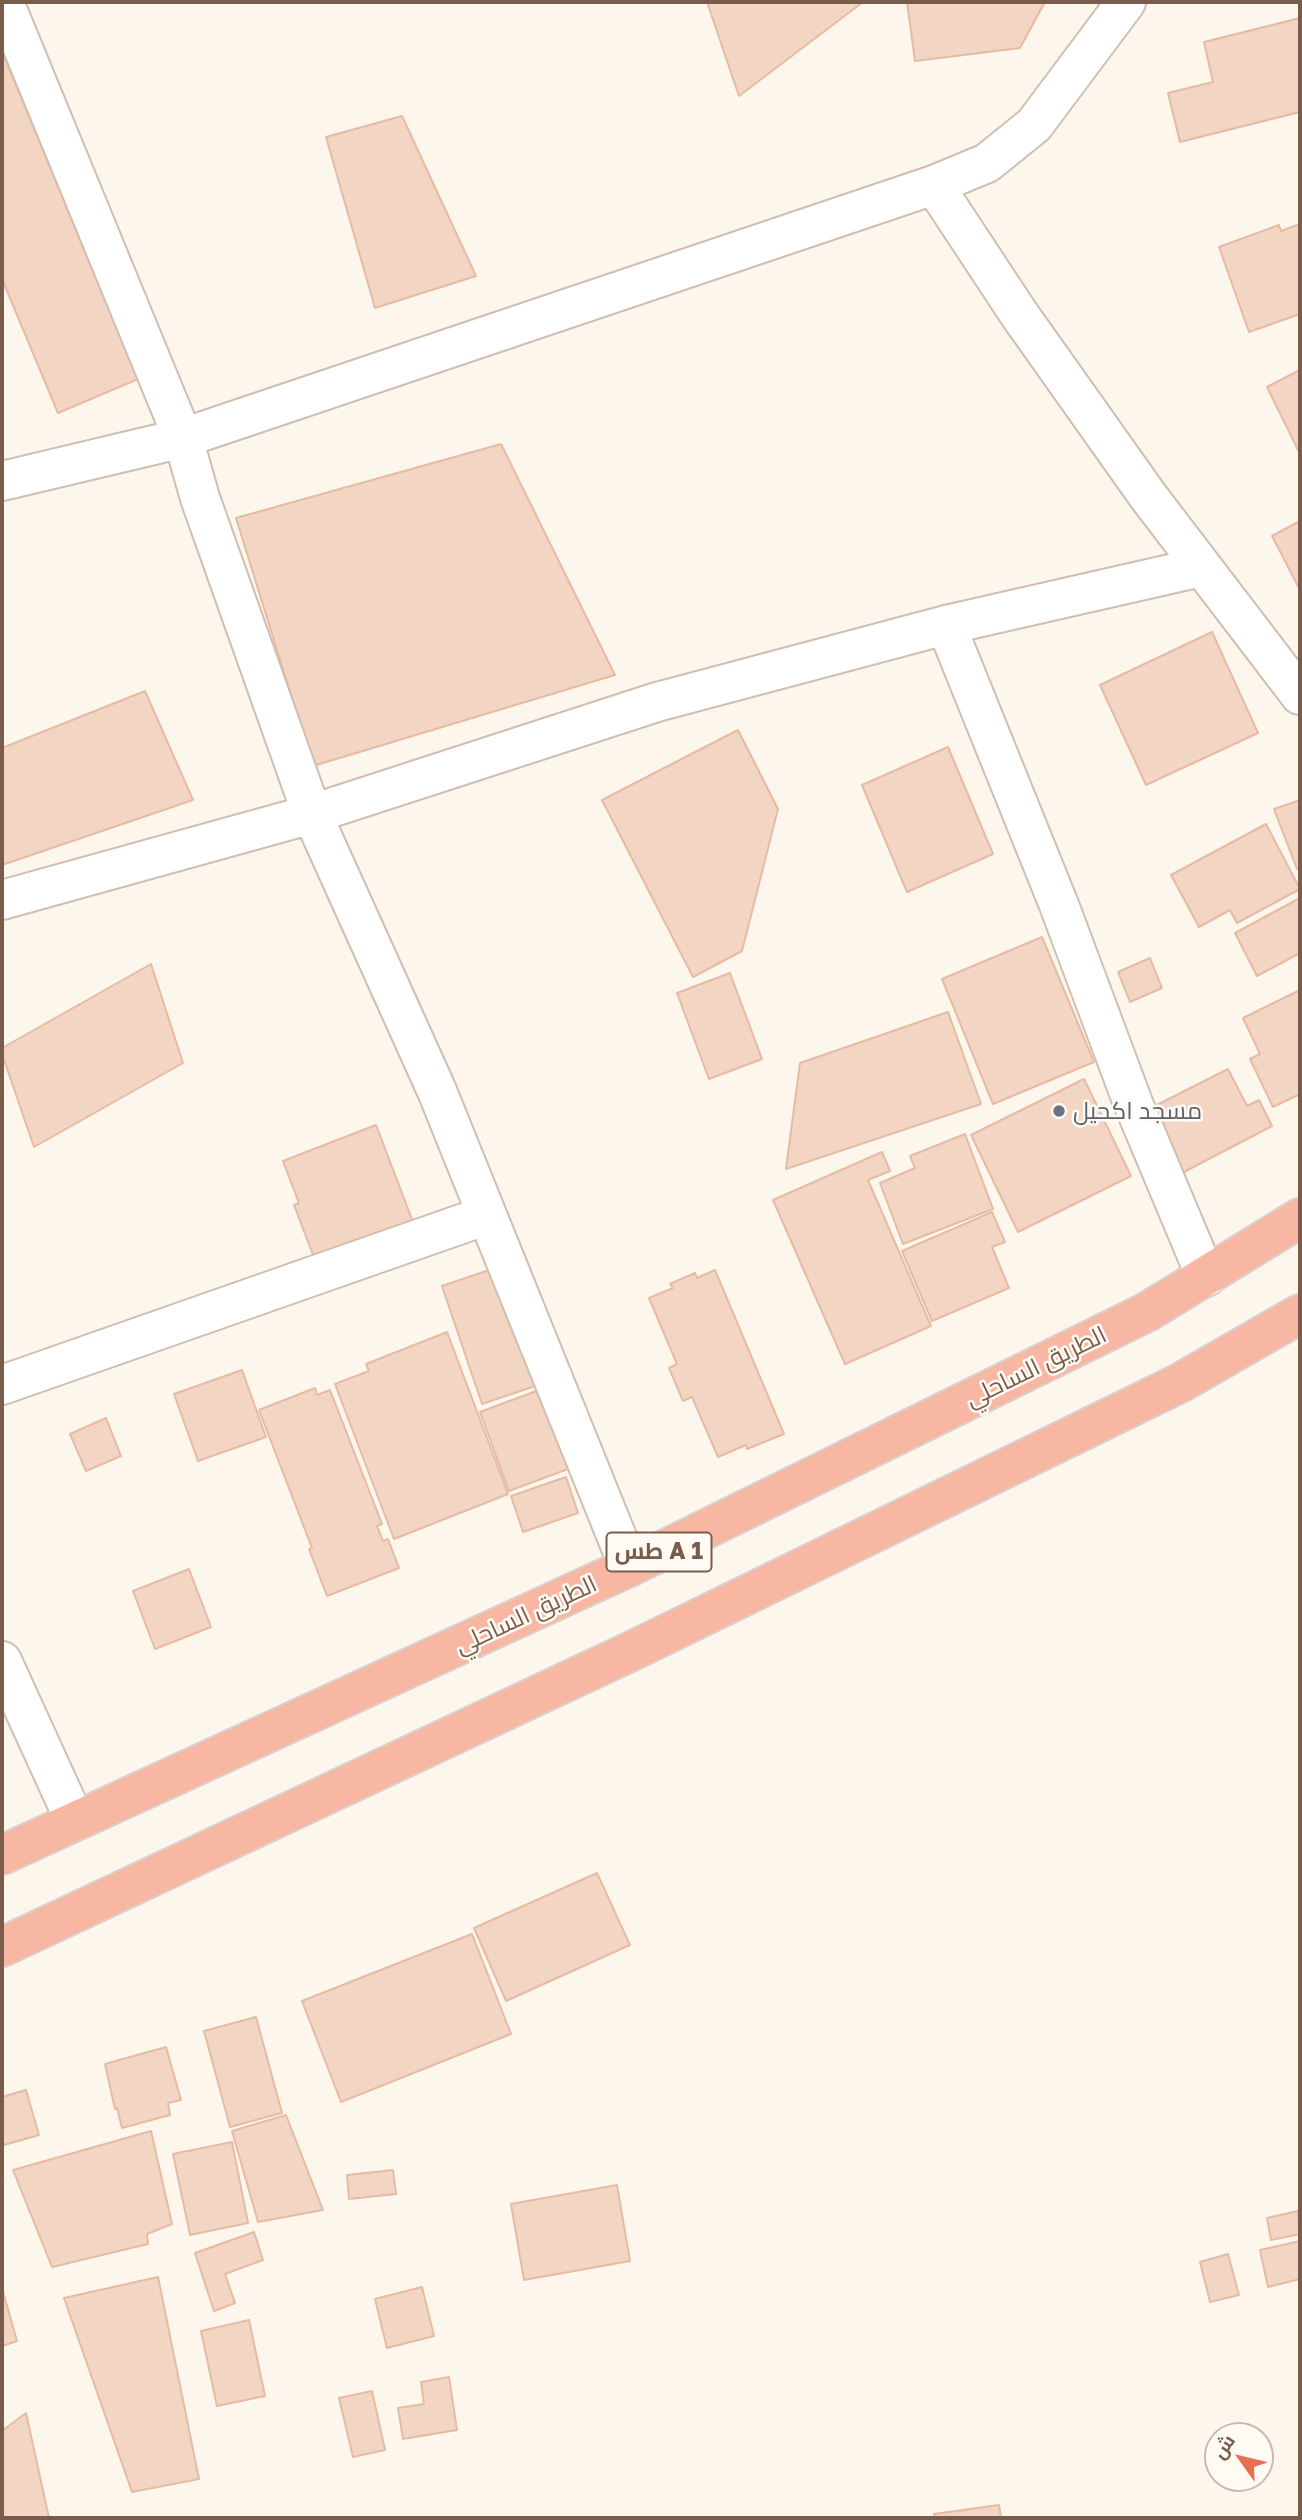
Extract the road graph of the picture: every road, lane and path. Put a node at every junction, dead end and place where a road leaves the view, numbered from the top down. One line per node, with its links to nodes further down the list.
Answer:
1 (4, 2): 4 (street)
2 (1126, 2): 3 (street)
3 (934, 185): 4 (street); 6 (street)
4 (183, 438): 5 (street); 9 (street)
5 (2, 481)
6 (1200, 567): 7 (street); 8 (street)
7 (946, 625): 9 (street); 13 (street)
8 (1300, 695)
9 (312, 814): 10 (street); 11 (street)
10 (2, 900)
11 (487, 1215): 15 (street); 16 (street)
12 (1300, 1218): 13 (highway, الطريق الساحلي / طس A 1)
13 (1206, 1277): 16 (highway, الطريق الساحلي / طس A 1)
14 (1300, 1314): 20 (highway, طس A 1)
15 (2, 1385)
16 (629, 1567): 18 (highway, الطريق الساحلي / طس A 1)
17 (2, 1661): 18 (street)
18 (75, 1821): 19 (highway, الطريق الساحلي / طس A 1)
19 (2, 1855)
20 (2, 1947)

